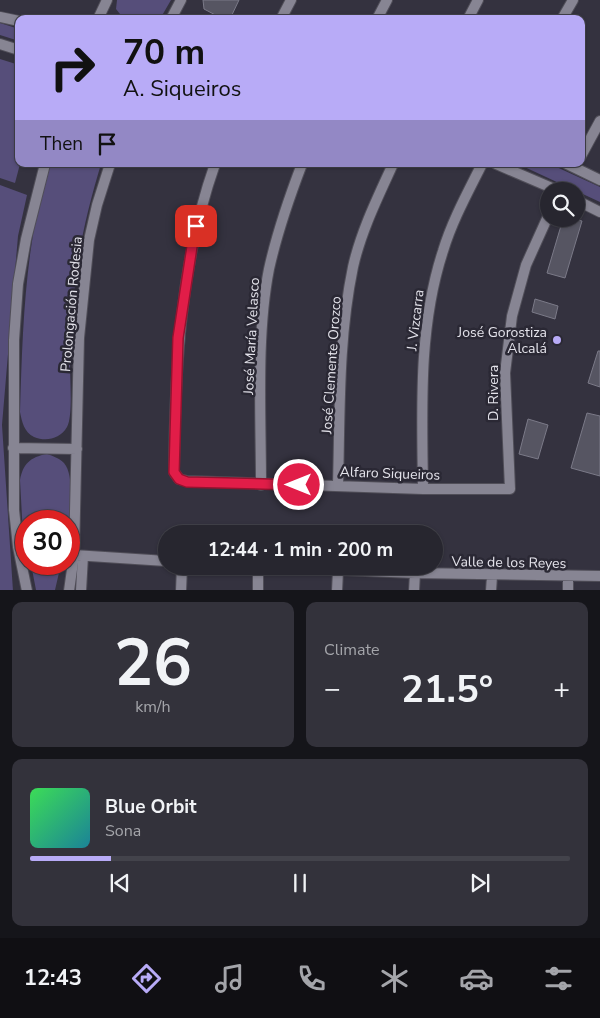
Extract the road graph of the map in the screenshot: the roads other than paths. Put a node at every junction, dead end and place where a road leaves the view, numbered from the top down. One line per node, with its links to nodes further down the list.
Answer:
1 (107, 0): 7 (street)
2 (181, 0): 8 (street)
3 (291, 0): 9 (street)
4 (387, 0): 10 (street)
5 (478, 0): 11 (street)
6 (573, 0): 12 (street)
7 (100, 15)
8 (173, 15)
9 (283, 15)
10 (379, 15)
11 (470, 15)
12 (564, 15)
13 (0, 17): 14 (street)
14 (15, 21)
15 (0, 44): 16 (street)
16 (15, 49)
17 (600, 121): 18 (street)
18 (585, 149)
19 (44, 167): 32 (street)
20 (109, 167): 33 (street, Prolongación Rodesia)
21 (214, 167): 34 (street, Alfaro Siqueiros)
22 (301, 167): 34 (street, José María Velasco)
23 (392, 167): 35 (street, José Clemente Orozco)
24 (481, 167): 36 (street, J. Vizcarra)
25 (503, 167): 28 (street)
26 (577, 167): 27 (street)
27 (600, 180)
28 (540, 183)
29 (585, 204): 30 (street)
30 (600, 212)
31 (543, 227): 37 (street, D. Rivera)
32 (13, 448): 33 (street); 51 (street)
33 (77, 449): 38 (street, Prolongación Rodesia)
34 (261, 485): 35 (street, Alfaro Siqueiros)
35 (338, 485): 36 (street, Alfaro Siqueiros)
36 (423, 489): 37 (street, Alfaro Siqueiros)
37 (510, 489)
38 (78, 510)
39 (80, 556): 40 (street)
40 (158, 561)
41 (73, 575): 52 (street)
42 (80, 575): 53 (street)
43 (182, 575): 54 (street)
44 (258, 575): 55 (street)
45 (338, 575): 56 (street)
46 (415, 575): 57 (street)
47 (443, 575): 48 (street, Valle de los Reyes)
48 (492, 576): 49 (street, Valle de los Reyes); 58 (street)
49 (568, 576): 50 (street, Valle de los Reyes); 59 (street)
50 (600, 576)
51 (27, 590)
52 (69, 590)
53 (81, 590)
54 (181, 590)
55 (258, 590)
56 (337, 590)
57 (414, 590)
58 (491, 590)
59 (568, 590)

